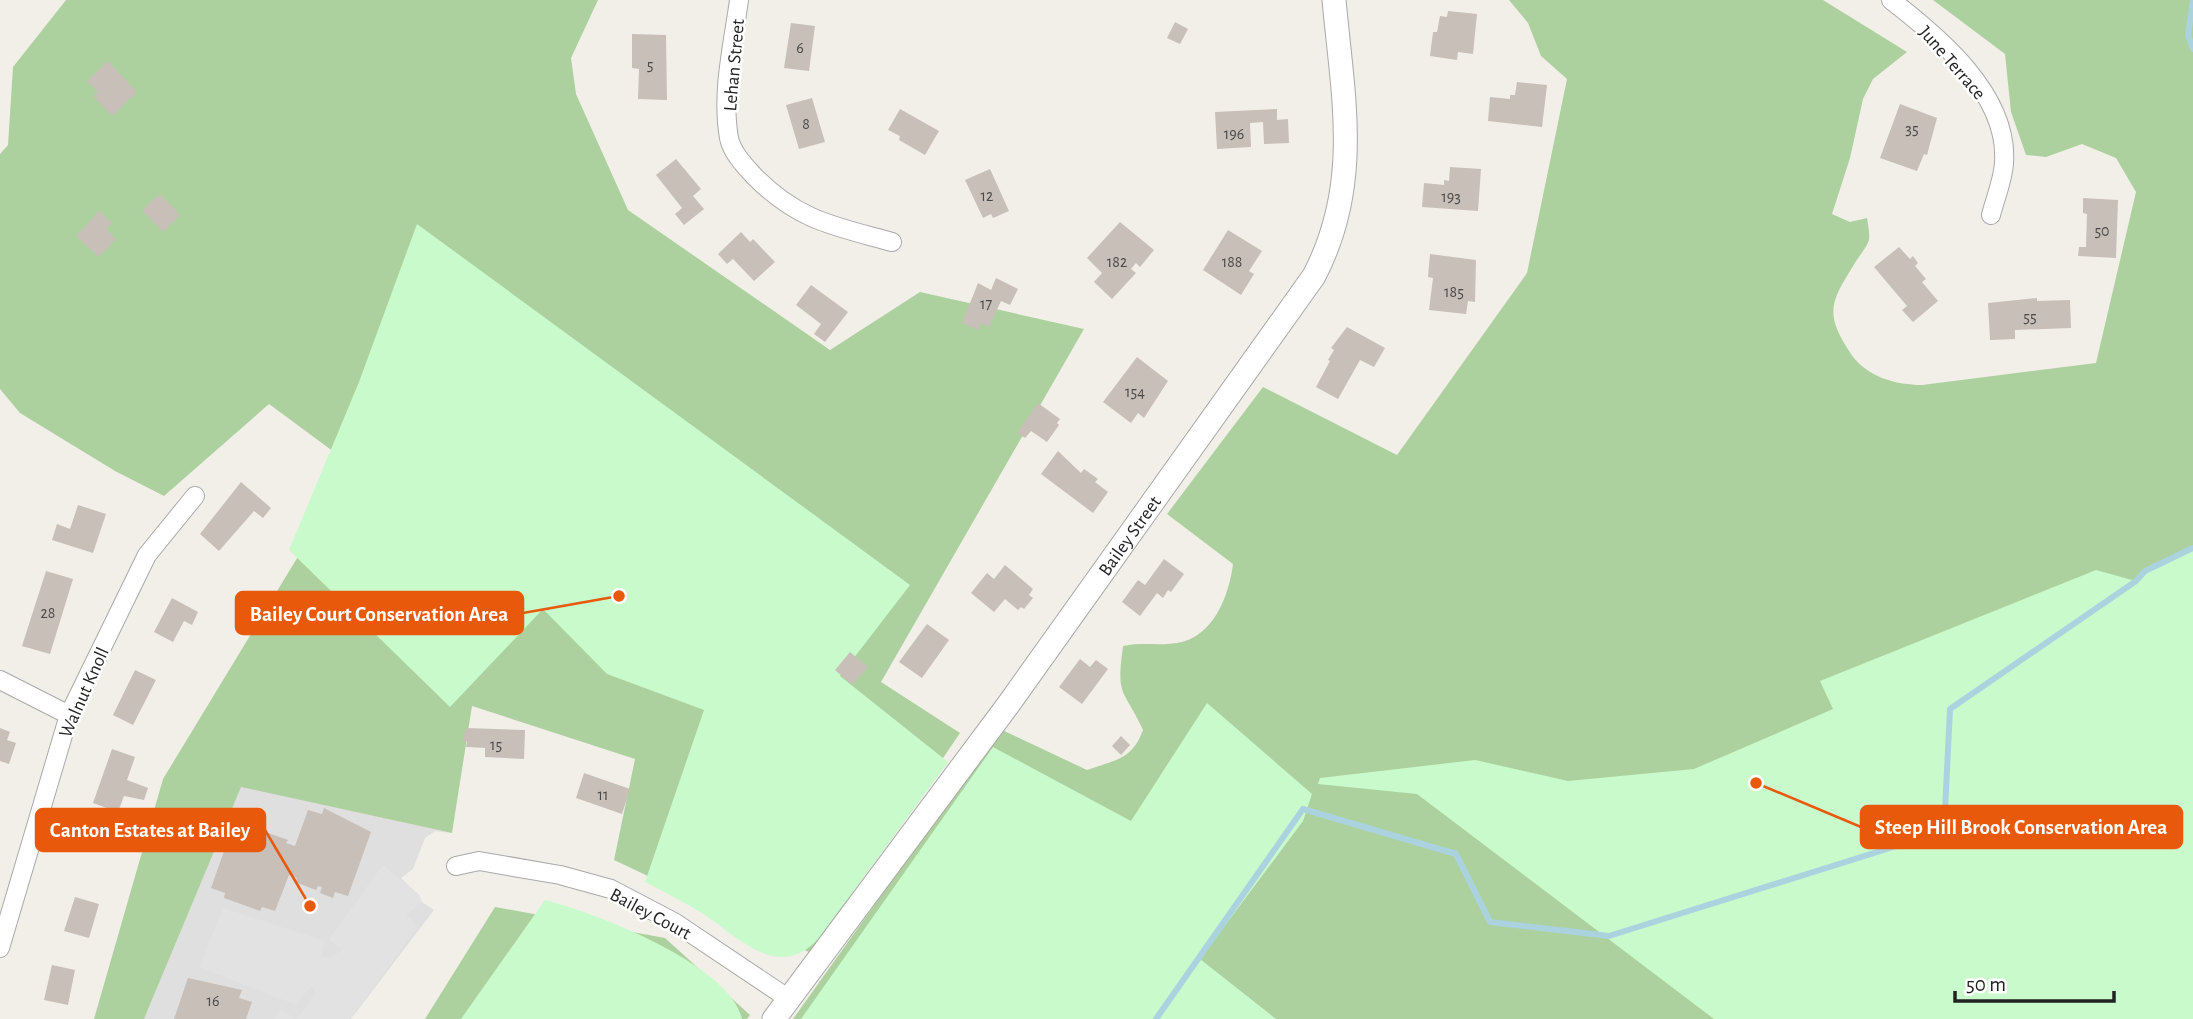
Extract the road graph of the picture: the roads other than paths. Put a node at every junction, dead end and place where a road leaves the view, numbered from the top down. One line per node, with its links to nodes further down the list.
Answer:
1 (739, 0): 5 (street, Lehan Street)
2 (1334, 0): 11 (street, Bailey Street)
3 (1891, 0): 4 (street, June Terrace)
4 (1991, 215)
5 (892, 242)
6 (195, 496): 8 (street, Walnut Knoll)
7 (0, 680): 8 (street)
8 (69, 715): 10 (street, Walnut Knoll)
9 (456, 866): 11 (street, Bailey Court)
10 (0, 948)
11 (789, 999): 12 (street, Bailey Street)
12 (774, 1019)

